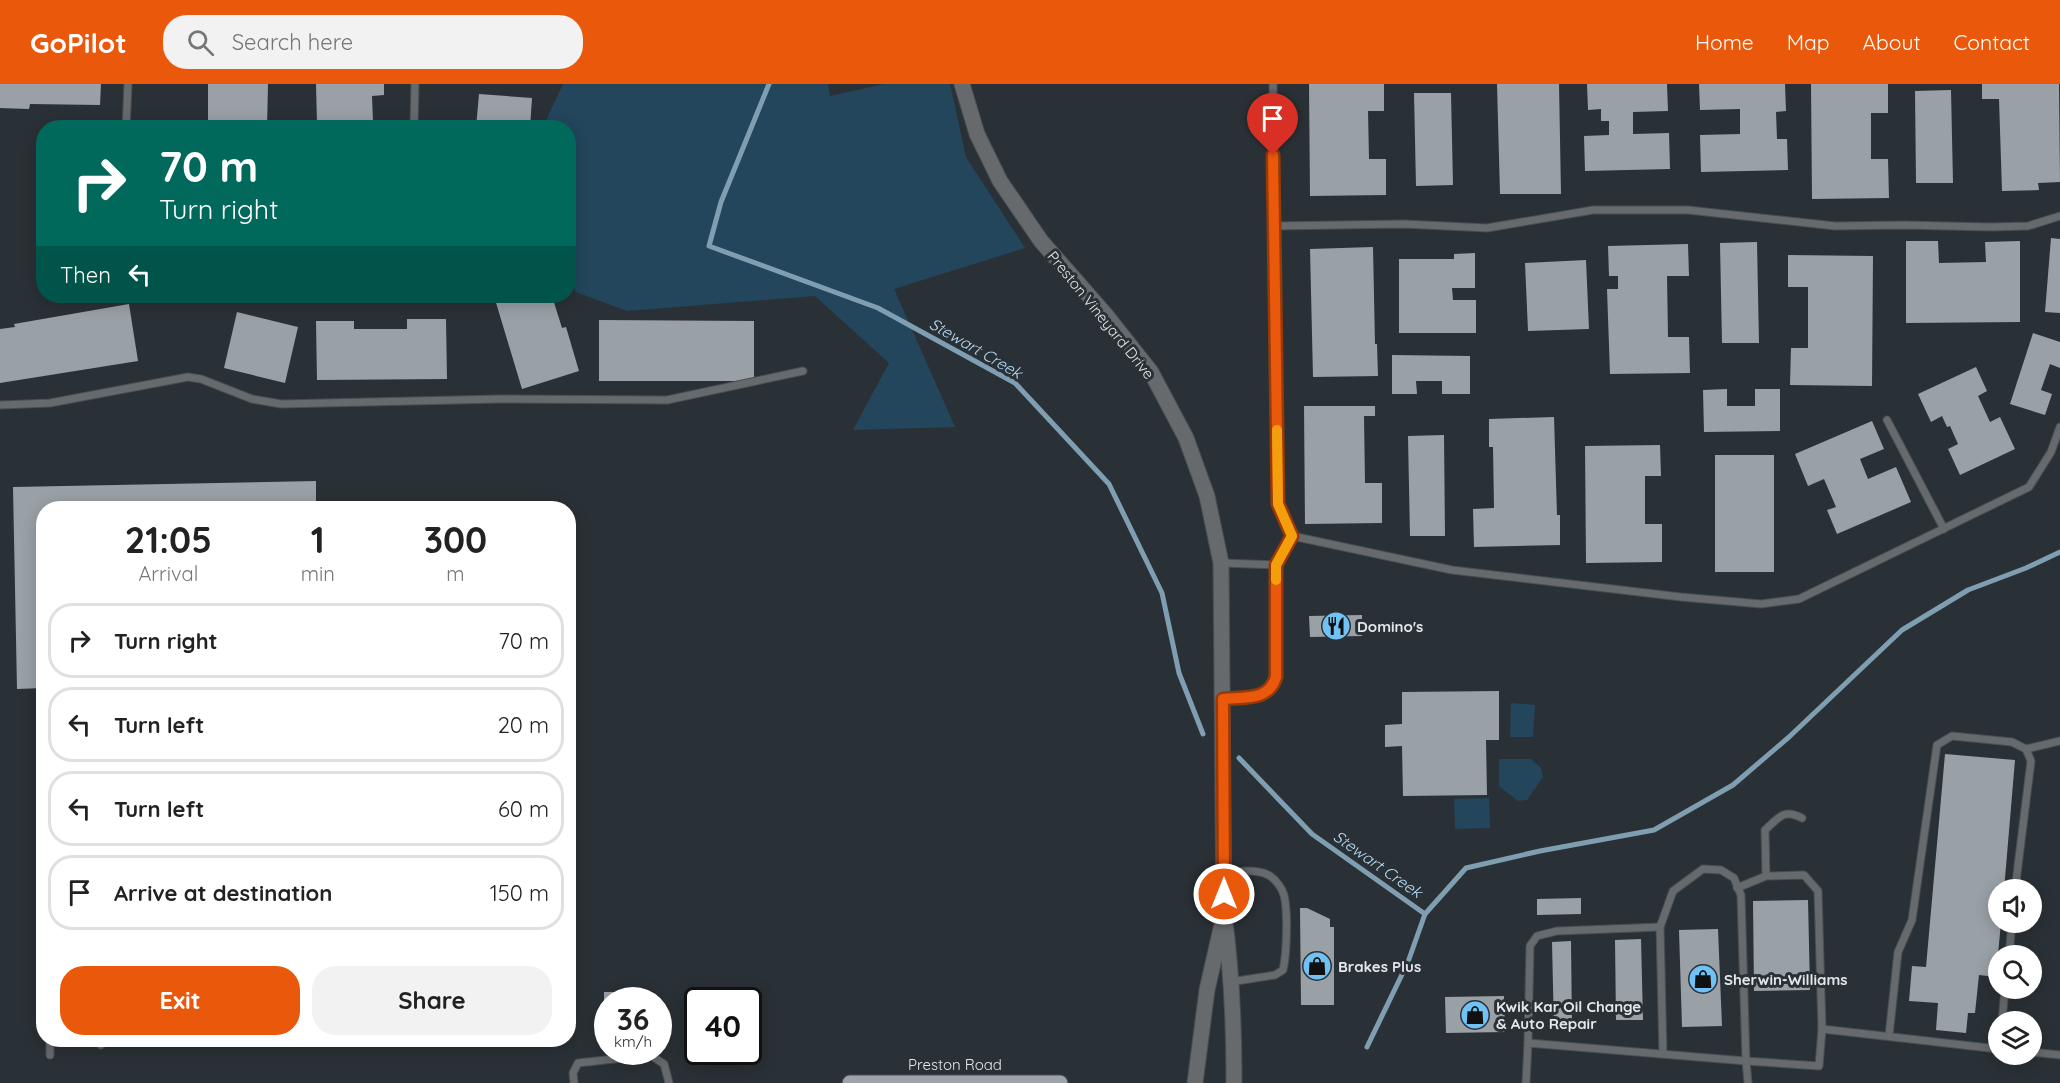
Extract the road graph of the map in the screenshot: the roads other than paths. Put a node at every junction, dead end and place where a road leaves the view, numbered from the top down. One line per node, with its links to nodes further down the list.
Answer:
1 (128, 84): 5 (lane)
2 (415, 84): 6 (lane)
3 (962, 84): 15 (street, Preston Vineyard Drive)
4 (1273, 84): 8 (lane)
5 (126, 120)
6 (414, 120)
7 (2060, 216): 8 (lane)
8 (1274, 226): 14 (lane)
9 (803, 371): 10 (lane)
10 (0, 405)
11 (1887, 420): 13 (lane)
12 (2060, 427): 13 (lane)
13 (1944, 529): 14 (lane)
14 (1292, 536): 16 (lane)
15 (1221, 563): 16 (lane); 17 (street, Preston Vineyard Drive)
16 (1276, 565): 17 (lane)
17 (1223, 699): 21 (street, Preston Vineyard Drive)
18 (2060, 741): 19 (lane)
19 (2026, 749): 23 (lane); 29 (lane)
20 (1802, 818): 22 (lane)
21 (1224, 872): 25 (street, Preston Vineyard Drive); 27 (lane)
22 (1766, 876): 24 (lane); 28 (lane)
23 (2016, 879)
24 (1737, 888): 26 (lane); 37 (lane)
25 (1224, 915): 27 (street, Preston Vineyard Drive); 42 (street, Preston Vineyard Drive)
26 (1659, 927): 30 (lane); 34 (lane)
27 (1230, 982): 43 (street, Preston Vineyard Drive)
28 (1822, 1029): 29 (lane); 37 (lane)
29 (1889, 1036): 32 (lane)
30 (1528, 1043): 34 (lane); 44 (lane)
31 (50, 1047): 35 (lane)
32 (1988, 1048)
33 (2042, 1053): 36 (lane)
34 (1663, 1054): 37 (lane)
35 (50, 1055)
36 (2060, 1055)
37 (1746, 1061): 45 (lane)
38 (574, 1083): 39 (lane)
39 (669, 1083)
40 (850, 1083): 41 (main road, Preston Road)
41 (1059, 1083)
42 (1195, 1083)
43 (1234, 1083)
44 (1526, 1083)
45 (1748, 1083)

